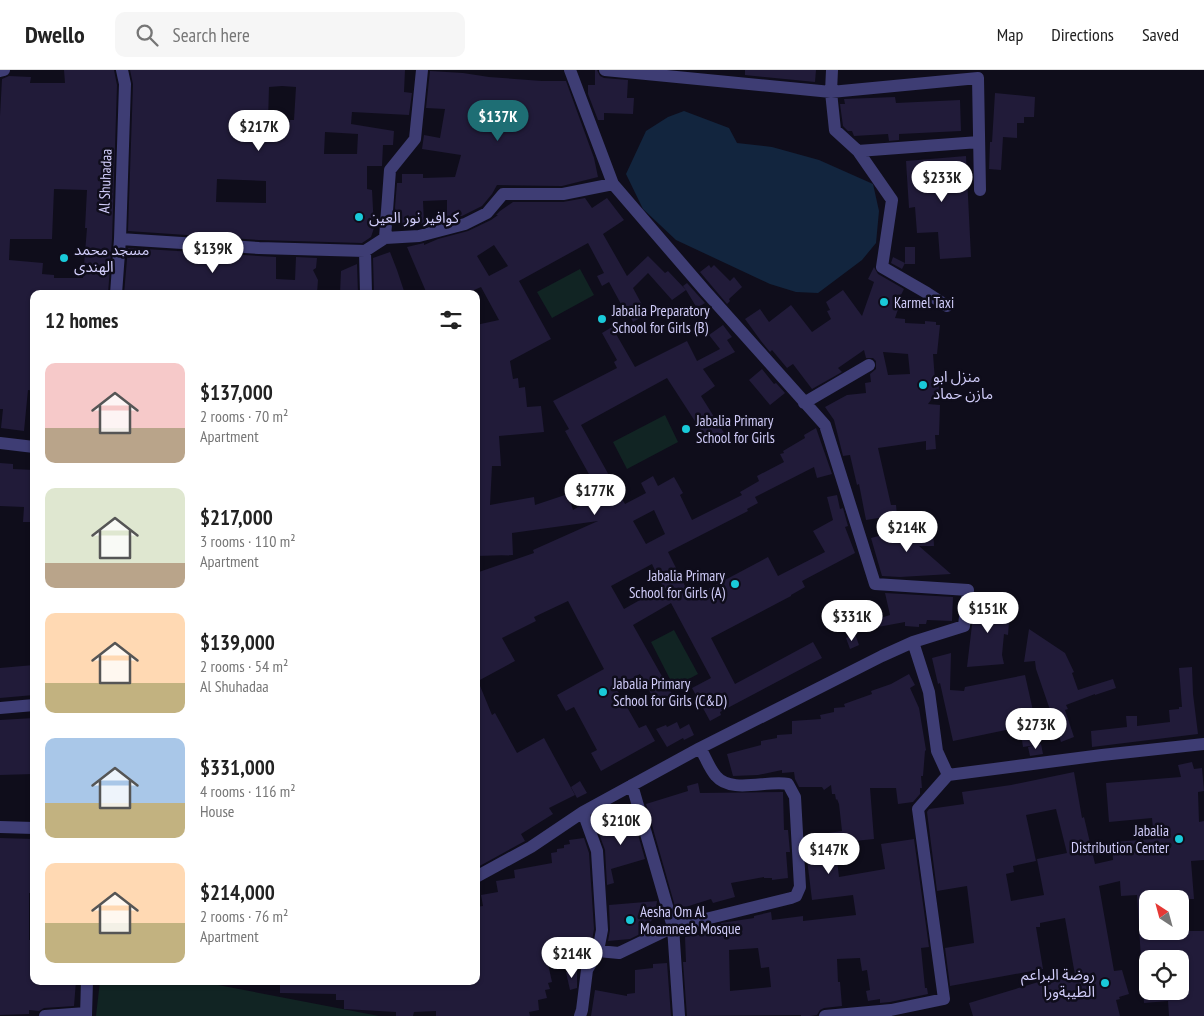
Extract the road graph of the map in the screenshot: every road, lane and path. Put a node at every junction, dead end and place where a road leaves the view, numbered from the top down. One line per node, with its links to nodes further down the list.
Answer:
1 (4, 70): 7 (street)
2 (122, 70): 14 (street, Al Shuhadaa)
3 (422, 70): 13 (street)
4 (570, 70): 11 (street)
5 (605, 70): 8 (street)
6 (832, 70): 8 (street)
7 (0, 71)
8 (831, 92): 9 (street); 10 (street)
9 (979, 142): 10 (street); 12 (street)
10 (858, 151): 18 (street)
11 (613, 184): 13 (street); 20 (street)
12 (980, 190)
13 (385, 238): 15 (street)
14 (120, 239): 15 (street); 16 (street, Al Shuhadaa)
15 (365, 251): 17 (street)
16 (116, 290)
17 (366, 290)
18 (947, 306)
19 (868, 364): 20 (street)
20 (804, 403): 23 (street)
21 (0, 443): 22 (street)
22 (30, 447)
23 (913, 642): 27 (street); 28 (street)
24 (30, 705): 25 (street)
25 (0, 708)
26 (1204, 744): 28 (street)
27 (700, 748): 29 (street); 34 (street)
28 (948, 775): 41 (street)
29 (632, 785): 30 (street); 34 (street)
30 (584, 812): 33 (street); 35 (street)
31 (0, 827): 32 (street)
32 (30, 828)
33 (480, 875)
34 (673, 927): 35 (street); 40 (street)
35 (598, 951): 39 (street)
36 (87, 985): 37 (street)
37 (86, 1014): 38 (street)
38 (45, 1016)
39 (580, 1016)
40 (679, 1016)
41 (826, 1016)

